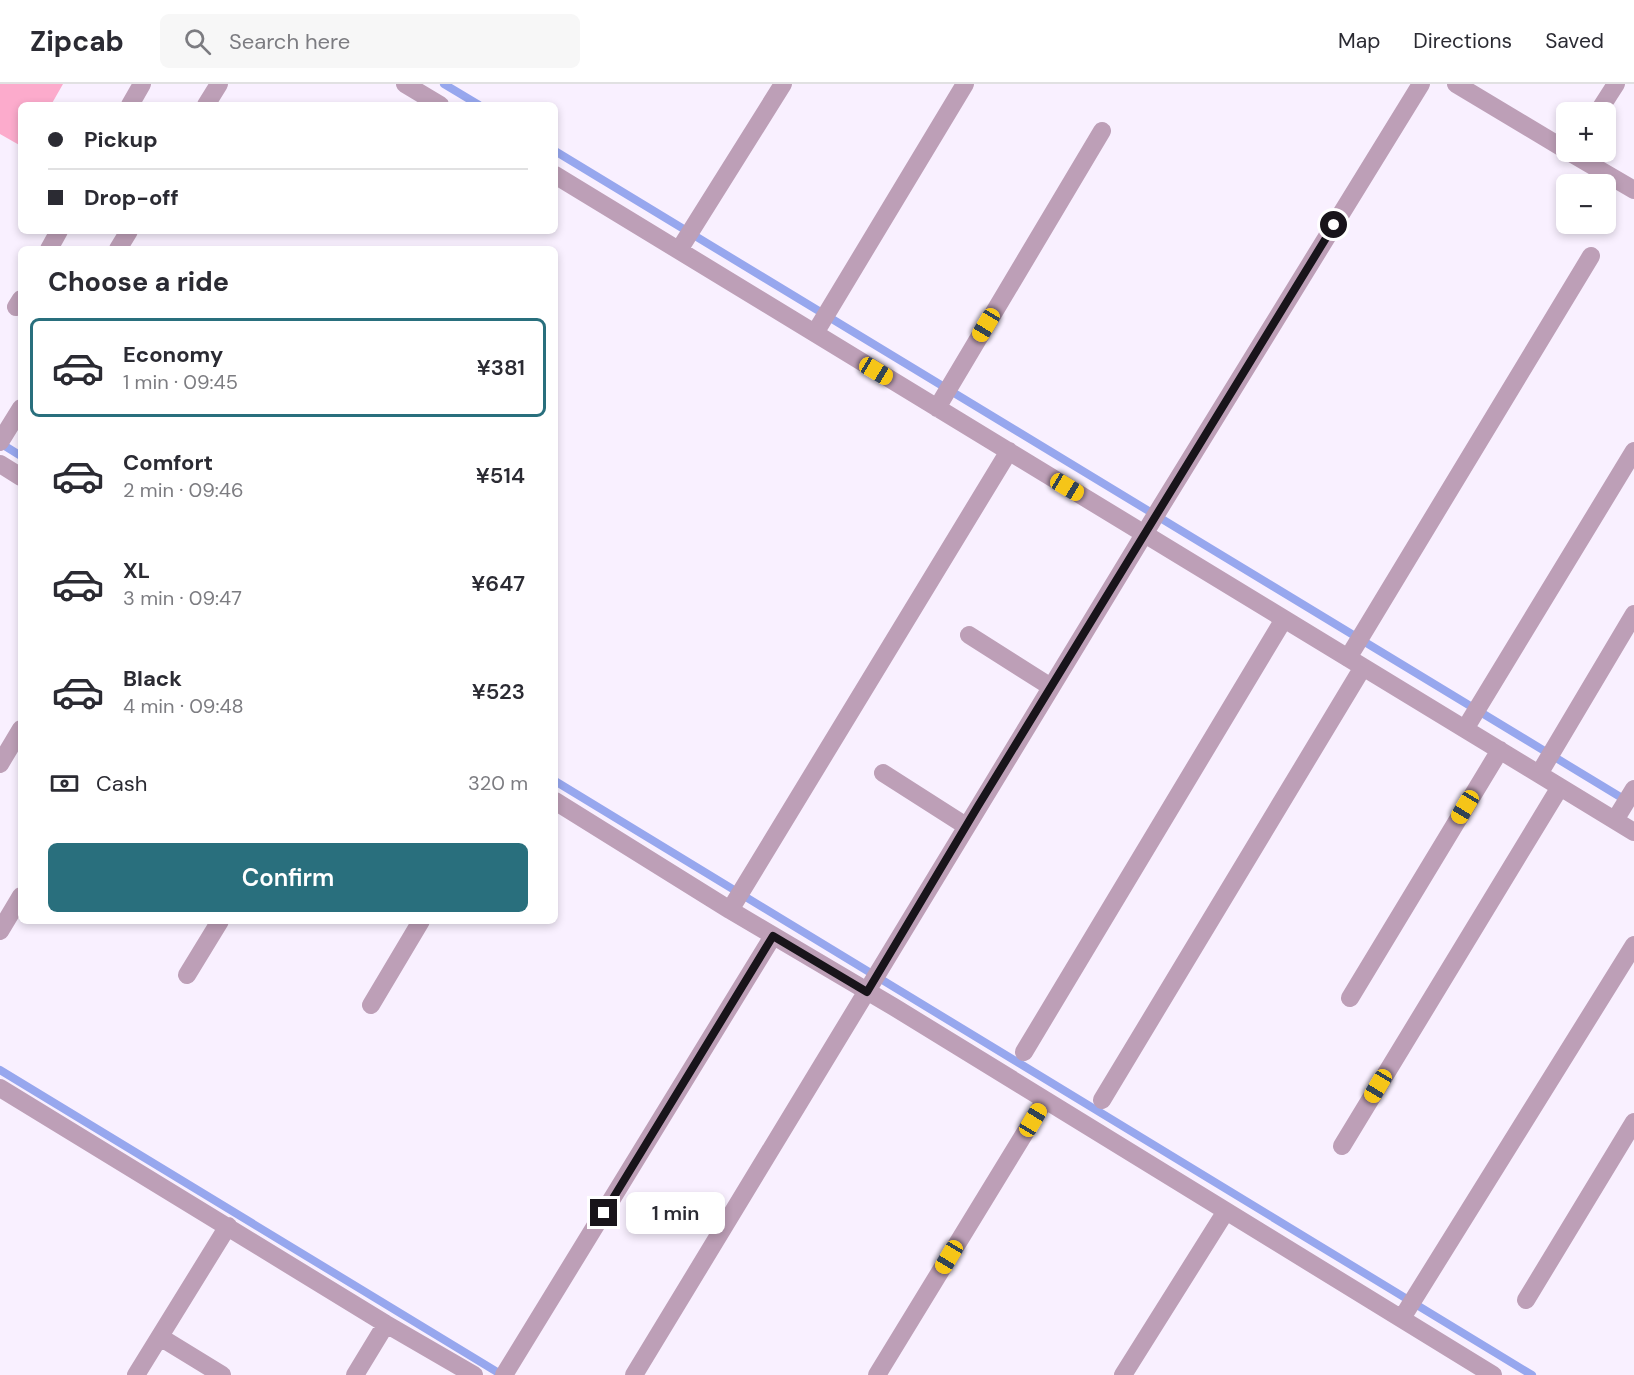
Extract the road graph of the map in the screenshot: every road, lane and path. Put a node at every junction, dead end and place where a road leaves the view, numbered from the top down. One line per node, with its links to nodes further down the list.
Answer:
1 (142, 84): 9 (street)
2 (219, 84): 10 (street)
3 (405, 84): 11 (street)
4 (783, 84): 18 (street)
5 (965, 84): 20 (street)
6 (1421, 84): 28 (street)
7 (1456, 84): 14 (street)
8 (1616, 84): 12 (street)
9 (132, 102)
10 (208, 102)
11 (435, 102)
12 (1604, 102)
13 (1102, 131): 21 (street)
14 (1556, 144)
15 (1587, 162): 17 (street)
16 (558, 176): 18 (street)
17 (1634, 190)
18 (686, 238): 20 (street)
19 (1591, 256): 32 (street)
20 (822, 321): 21 (street)
21 (944, 396): 24 (street)
22 (18, 413): 23 (street)
23 (2, 438)
24 (1009, 451): 28 (street); 45 (street)
25 (1634, 451): 34 (street)
26 (0, 464): 27 (street)
27 (18, 475)
28 (1152, 522): 30 (street); 33 (street)
29 (1634, 614): 37 (street)
30 (1284, 619): 32 (street); 56 (street)
31 (969, 635): 33 (street)
32 (1358, 651): 34 (street); 59 (street)
33 (1051, 687): 43 (street)
34 (1472, 717): 36 (street)
35 (18, 734): 38 (street)
36 (1500, 750): 37 (street); 54 (street)
37 (1546, 762): 40 (street)
38 (0, 764)
39 (883, 773): 43 (street)
40 (1560, 787): 42 (street); 61 (street)
41 (558, 803): 45 (street)
42 (1625, 804): 44 (street)
43 (966, 826): 53 (street)
44 (1634, 832)
45 (736, 899): 50 (street)
46 (18, 901): 49 (street)
47 (218, 924): 52 (street)
48 (420, 924): 55 (street)
49 (0, 931)
50 (773, 936): 53 (street); 68 (street)
51 (1634, 945): 65 (street)
52 (187, 975)
53 (873, 982): 58 (street); 73 (street)
54 (1350, 998)
55 (371, 1005)
56 (1024, 1052)
57 (1, 1090): 63 (street)
58 (1045, 1100): 62 (street); 74 (street)
59 (1102, 1100)
60 (1634, 1122): 64 (street)
61 (1342, 1146)
62 (1226, 1210): 65 (street); 75 (street)
63 (228, 1226): 66 (street); 67 (street)
64 (1526, 1300)
65 (1408, 1308): 76 (street)
66 (386, 1324): 71 (street); 72 (street)
67 (160, 1337): 69 (street); 70 (street)
68 (506, 1373)
69 (136, 1375)
70 (222, 1375)
71 (355, 1375)
72 (474, 1375)
73 (634, 1375)
74 (877, 1375)
75 (1123, 1375)
76 (1493, 1375)

